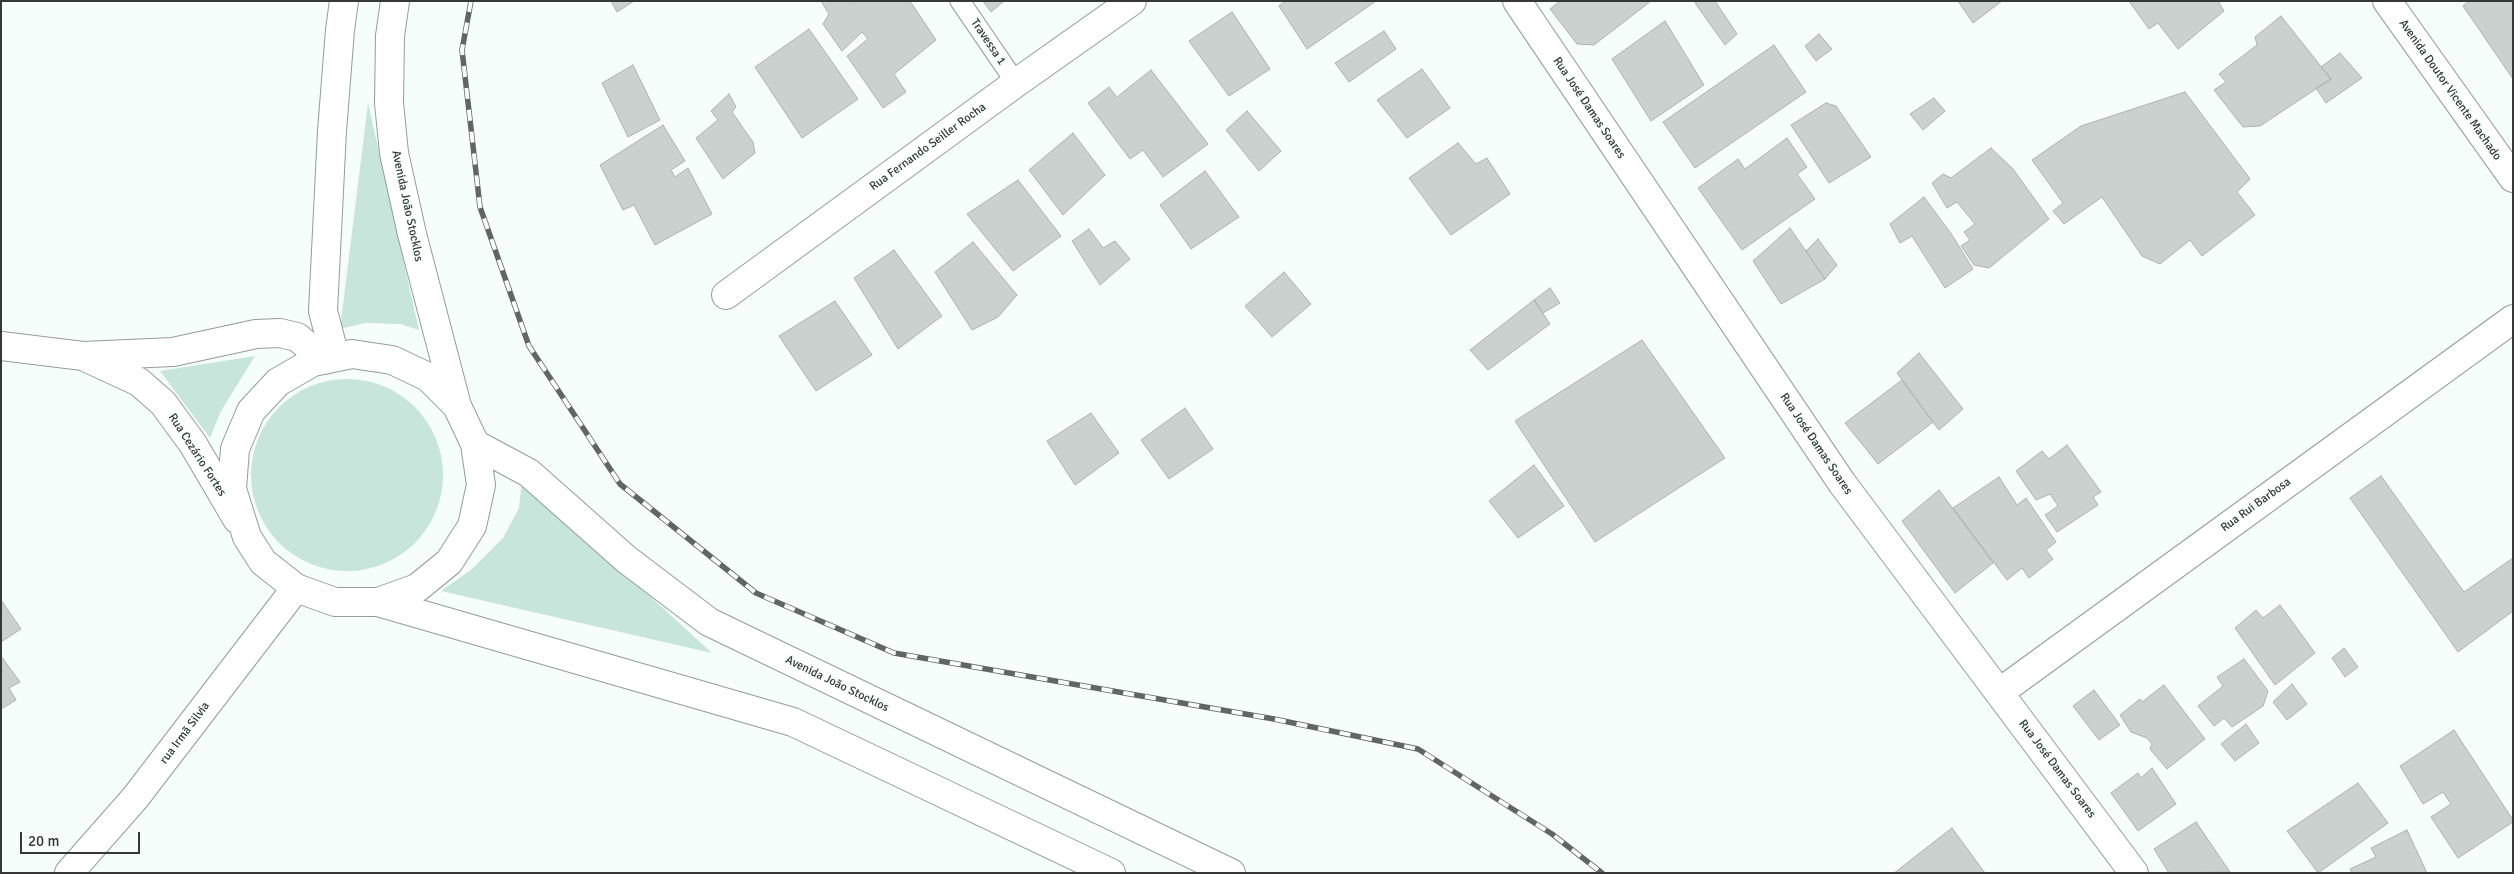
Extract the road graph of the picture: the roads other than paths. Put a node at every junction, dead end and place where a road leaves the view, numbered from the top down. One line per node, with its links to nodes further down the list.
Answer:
1 (344, 1): 13 (street)
2 (395, 1): 14 (street, Avenida João Stocklos)
3 (960, 1): 7 (lane, Travessa 1)
4 (1132, 1): 7 (street, Rua Fernando Seiller Rocha)
5 (1518, 1): 19 (street, Rua José Damas Soares)
6 (2387, 1): 8 (street, Avenida Doutor Vicente Machado)
7 (1016, 83): 9 (street, Rua Fernando Seiller Rocha)
8 (2513, 178)
9 (726, 295)
10 (2513, 319): 19 (street, Rua Rui Barbosa)
11 (1, 346): 12 (street, Rua Cezário Fortes)
12 (83, 356): 13 (street, Rua Cezário Fortes); 16 (street, Rua Cezário Fortes)
13 (329, 358): 14 (street, Avenida João Stocklos); 16 (street, Avenida João Stocklos)
14 (457, 406): 15 (street, Avenida João Stocklos)
15 (475, 444): 18 (street, Avenida João Stocklos); 22 (street, Avenida João Stocklos)
16 (247, 537): 17 (street, Avenida João Stocklos)
17 (296, 588): 18 (street, Avenida João Stocklos); 20 (street, rua Irmã Silvia)
18 (378, 602): 21 (street, Avenida João Stocklos)
19 (2000, 692): 23 (street, Rua José Damas Soares)
20 (69, 873)
21 (1111, 873)
22 (1231, 873)
23 (2134, 873)

